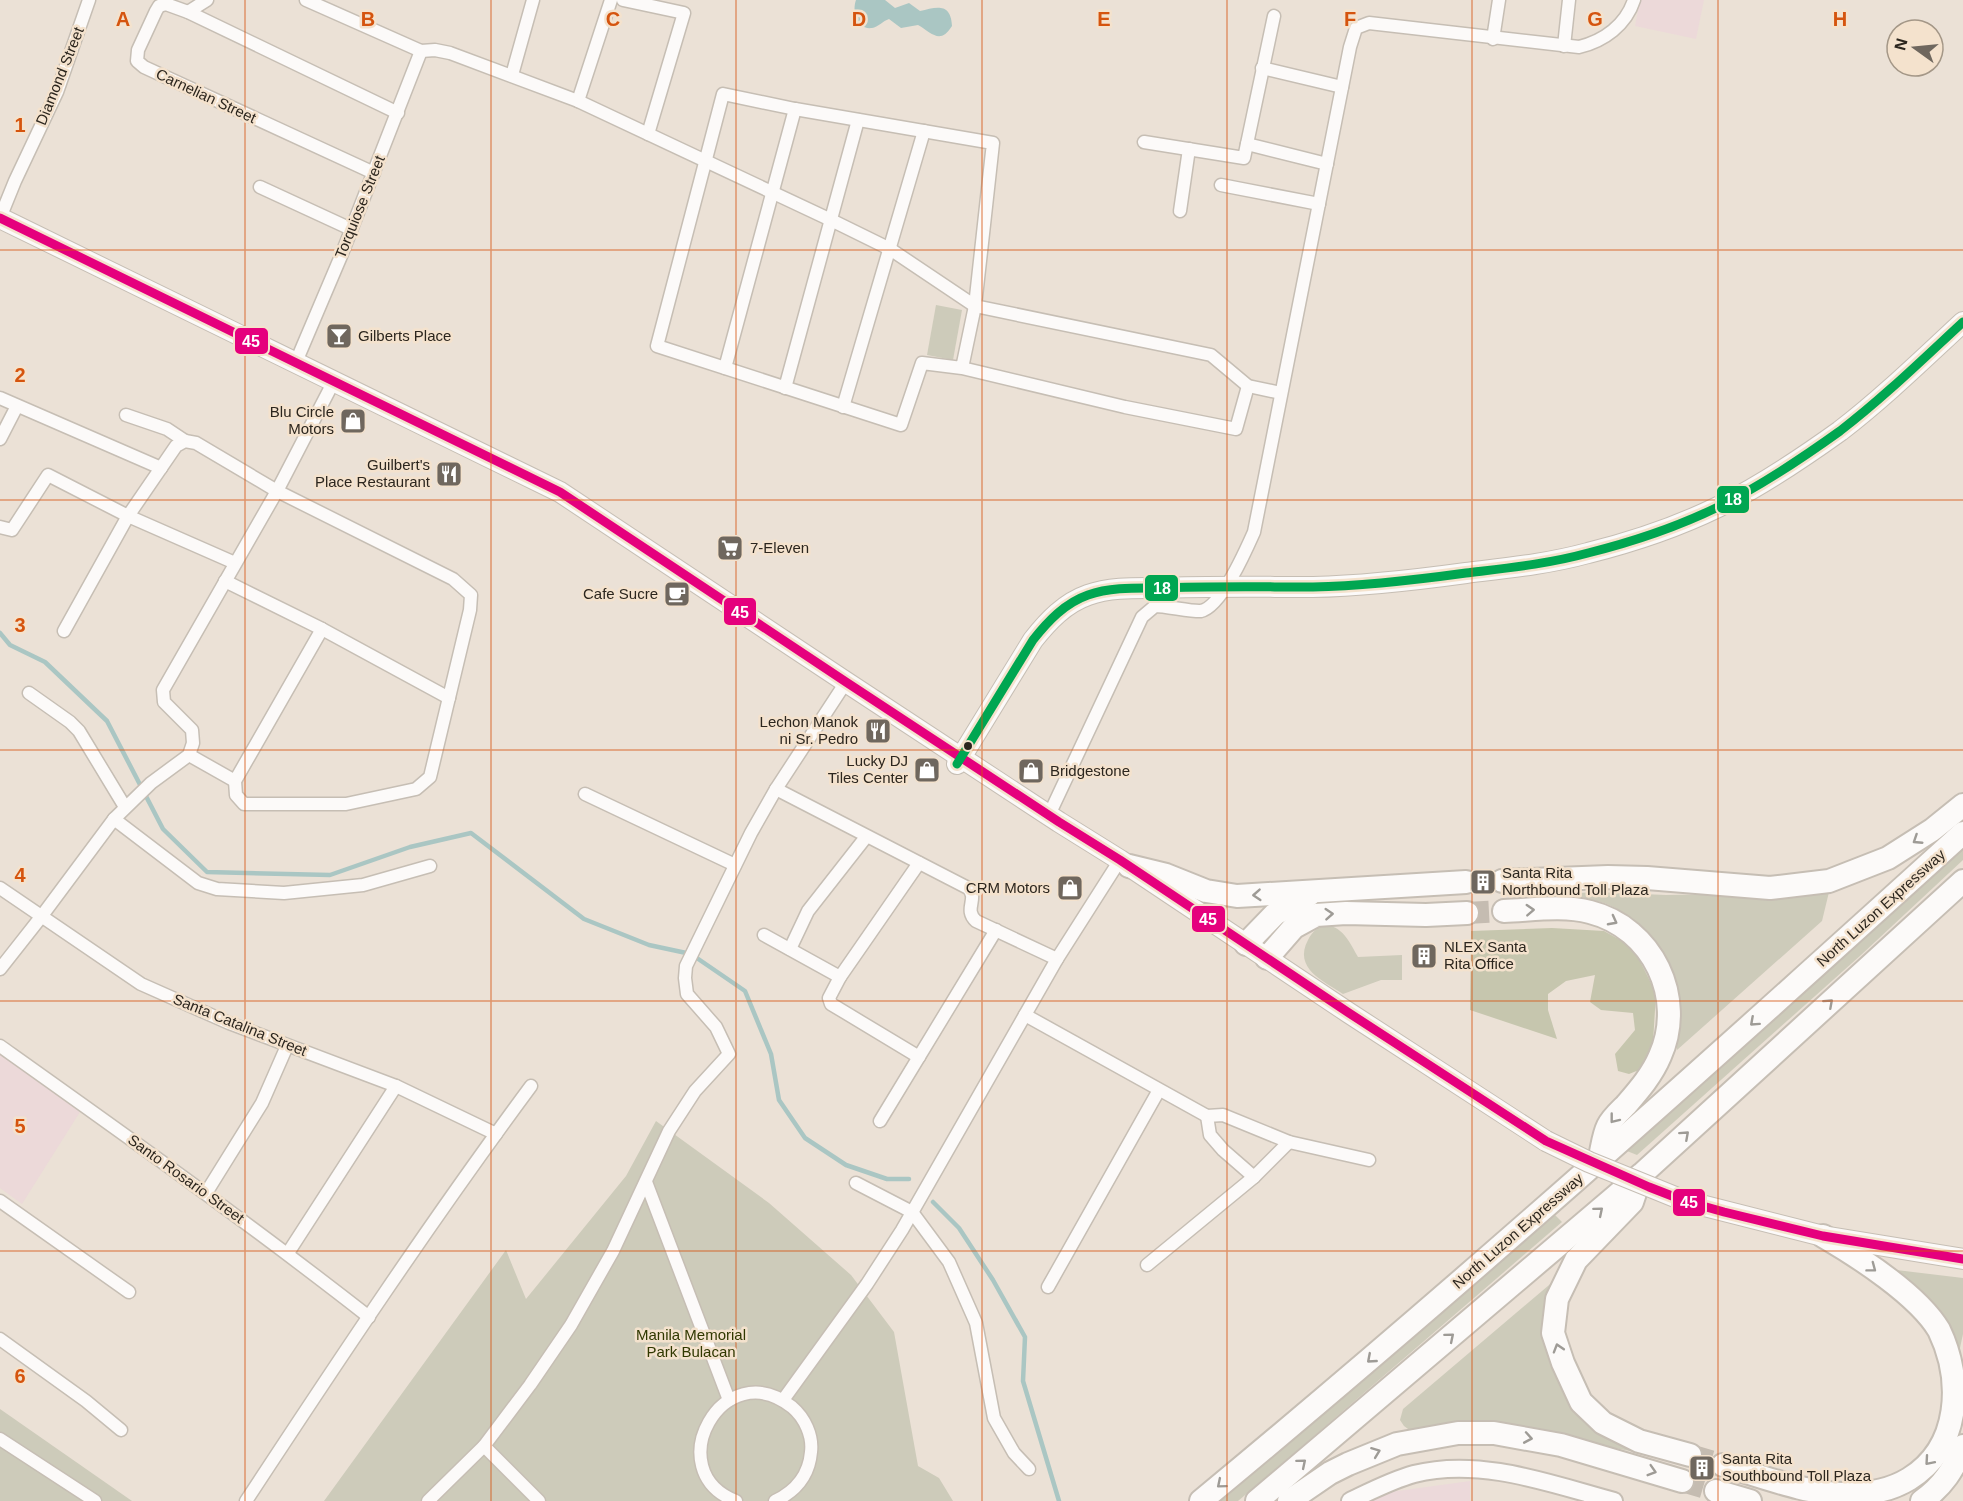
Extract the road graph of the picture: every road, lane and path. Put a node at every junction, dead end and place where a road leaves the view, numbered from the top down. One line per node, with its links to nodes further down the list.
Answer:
1 (89, 0): 35 (street, Diamond Street)
2 (207, 0): 10 (street)
3 (306, 0): 14 (street)
4 (533, 0): 16 (street)
5 (611, 0): 18 (street)
6 (623, 0): 23 (street)
7 (1499, 0): 12 (street)
8 (1569, 0): 13 (street)
9 (1634, 0): 13 (street)
10 (188, 12): 20 (street, Carnelian Street); 29 (street, Carnelian Street)
11 (1274, 16): 15 (street)
12 (1493, 39): 13 (street); 17 (street)
13 (1563, 46)
14 (421, 51): 16 (street); 20 (street, Torquiose Street)
15 (1262, 68): 17 (street); 25 (street)
16 (512, 75): 18 (street)
17 (1342, 87): 28 (street)
18 (579, 101): 23 (street)
19 (795, 109): 21 (street); 27 (street); 32 (street)
20 (398, 113): 29 (street, Torquiose Street)
21 (858, 120): 22 (street); 36 (street)
22 (924, 131): 38 (street); 39 (street)
23 (648, 134): 27 (street)
24 (1144, 142): 26 (street)
25 (1247, 144): 26 (street); 28 (street)
26 (1189, 149): 34 (street)
27 (705, 162): 32 (street); 42 (street)
28 (1327, 164): 33 (street)
29 (374, 173): 37 (street, Torquiose Street)
30 (1221, 185): 33 (street)
31 (260, 187): 37 (street)
32 (772, 193): 36 (street); 42 (street)
33 (1319, 204): 47 (street)
34 (1180, 211)
35 (0, 218): 41 (main road)
36 (831, 220): 38 (street); 46 (street)
37 (351, 229): 41 (street, Torquiose Street)
38 (890, 249): 39 (street); 50 (street)
39 (975, 306): 43 (street); 45 (street)
40 (1963, 322): 60 (main road)
41 (296, 362): 44 (main road)
42 (724, 368): 46 (street)
43 (962, 368): 45 (street); 50 (street)
44 (334, 381): 55 (street); 63 (main road)
45 (1248, 386): 47 (street)
46 (785, 387): 50 (street)
47 (1281, 393): 60 (street)
48 (0, 398): 49 (street)
49 (17, 406): 52 (street); 54 (street)
50 (843, 406)
51 (126, 415): 53 (street)
52 (0, 439)
53 (185, 441): 54 (street); 55 (street)
54 (160, 468): 56 (street)
55 (277, 491): 58 (street); 65 (street)
56 (128, 516): 57 (street); 58 (street); 62 (street)
57 (0, 527)
58 (235, 563): 59 (street)
59 (225, 581): 61 (street); 66 (street)
60 (1226, 585): 67 (main road); 73 (street)
61 (322, 629): 65 (street); 68 (street)
62 (64, 631)
63 (846, 682): 69 (street); 73 (main road)
64 (29, 693): 71 (street)
65 (449, 698): 68 (street)
66 (189, 755): 68 (street); 71 (street)
67 (957, 764)
68 (235, 782)
69 (776, 789): 76 (street); 79 (street)
70 (585, 794): 79 (street)
71 (128, 804): 74 (street)
72 (1963, 804): 82 (highway, one-way to 82)
73 (1049, 815): 78 (main road)
74 (114, 819): 80 (street); 88 (street)
75 (1963, 833): 109 (highway, North Luzon Expressway, one-way to 109)
76 (866, 837): 77 (street); 92 (street)
77 (919, 863): 89 (street); 96 (street)
78 (1125, 863): 85 (highway, one-way to 78); 91 (main road); 94 (street)
79 (735, 865): 112 (street)
80 (430, 866)
81 (1963, 880): 110 (highway, one-way to 81)
82 (1502, 881)
83 (1466, 882): 85 (highway)
84 (0, 888): 88 (street, Santa Catalina Street)
85 (1316, 892): 91 (highway)
86 (1503, 911): 109 (highway, one-way to 109)
87 (1467, 913): 93 (highway, one-way to 87)
88 (41, 917): 95 (street); 99 (street, Santa Catalina Street)
89 (996, 930): 94 (street); 100 (street)
90 (764, 935): 92 (street)
91 (1246, 944): 93 (main road)
92 (790, 949): 96 (street)
93 (1267, 958): 117 (main road, bridge)
94 (1058, 959): 97 (street)
95 (0, 969)
96 (840, 977): 100 (street)
97 (1025, 1016): 103 (street); 116 (street)
98 (0, 1046): 114 (street, Santo Rosario Street)
99 (287, 1046): 101 (street, Santa Catalina Street); 114 (street)
100 (919, 1057): 105 (street)
101 (396, 1086): 106 (street, Santa Catalina Street); 118 (street)
102 (531, 1086): 106 (street)
103 (1159, 1090): 104 (street); 121 (street)
104 (1207, 1116): 107 (street); 111 (street)
105 (880, 1121)
106 (496, 1134): 123 (street)
107 (1289, 1142): 108 (street); 111 (street)
108 (1369, 1160)
109 (1599, 1161): 143 (highway, North Luzon Expressway, one-way to 143)
110 (1642, 1174): 132 (highway, one-way to 110); 144 (highway, one-way to 110)
111 (1254, 1178): 120 (street)
112 (646, 1182): 126 (street); 130 (street)
113 (856, 1183): 116 (street)
114 (206, 1193): 118 (street, Santo Rosario Street)
115 (0, 1201): 122 (street)
116 (912, 1212): 127 (street); 134 (street)
117 (1823, 1236): 119 (main road); 125 (highway, one-way to 125)
118 (288, 1253): 123 (street, Santo Rosario Street)
119 (1963, 1259)
120 (1147, 1265)
121 (1048, 1287)
122 (129, 1292)
123 (369, 1317): 139 (street)
124 (0, 1339): 128 (street)
125 (1961, 1382): 133 (highway, one-way to 133)
126 (729, 1400): 127 (street); 137 (street)
127 (783, 1400): 142 (street)
128 (121, 1430)
129 (0, 1439): 138 (street)
130 (484, 1446): 140 (street); 141 (street)
131 (1963, 1446): 149 (highway)
132 (1690, 1455)
133 (1723, 1465)
134 (1029, 1469)
135 (1682, 1481): 145 (highway, one-way to 135)
136 (1716, 1491): 148 (highway)
137 (730, 1500)
138 (95, 1501)
139 (246, 1501)
140 (428, 1501)
141 (539, 1501)
142 (775, 1501)
143 (1201, 1501)
144 (1257, 1501)
145 (1289, 1501)
146 (1350, 1501): 147 (main road)
147 (1614, 1501)
148 (1750, 1501)
149 (1922, 1501)

